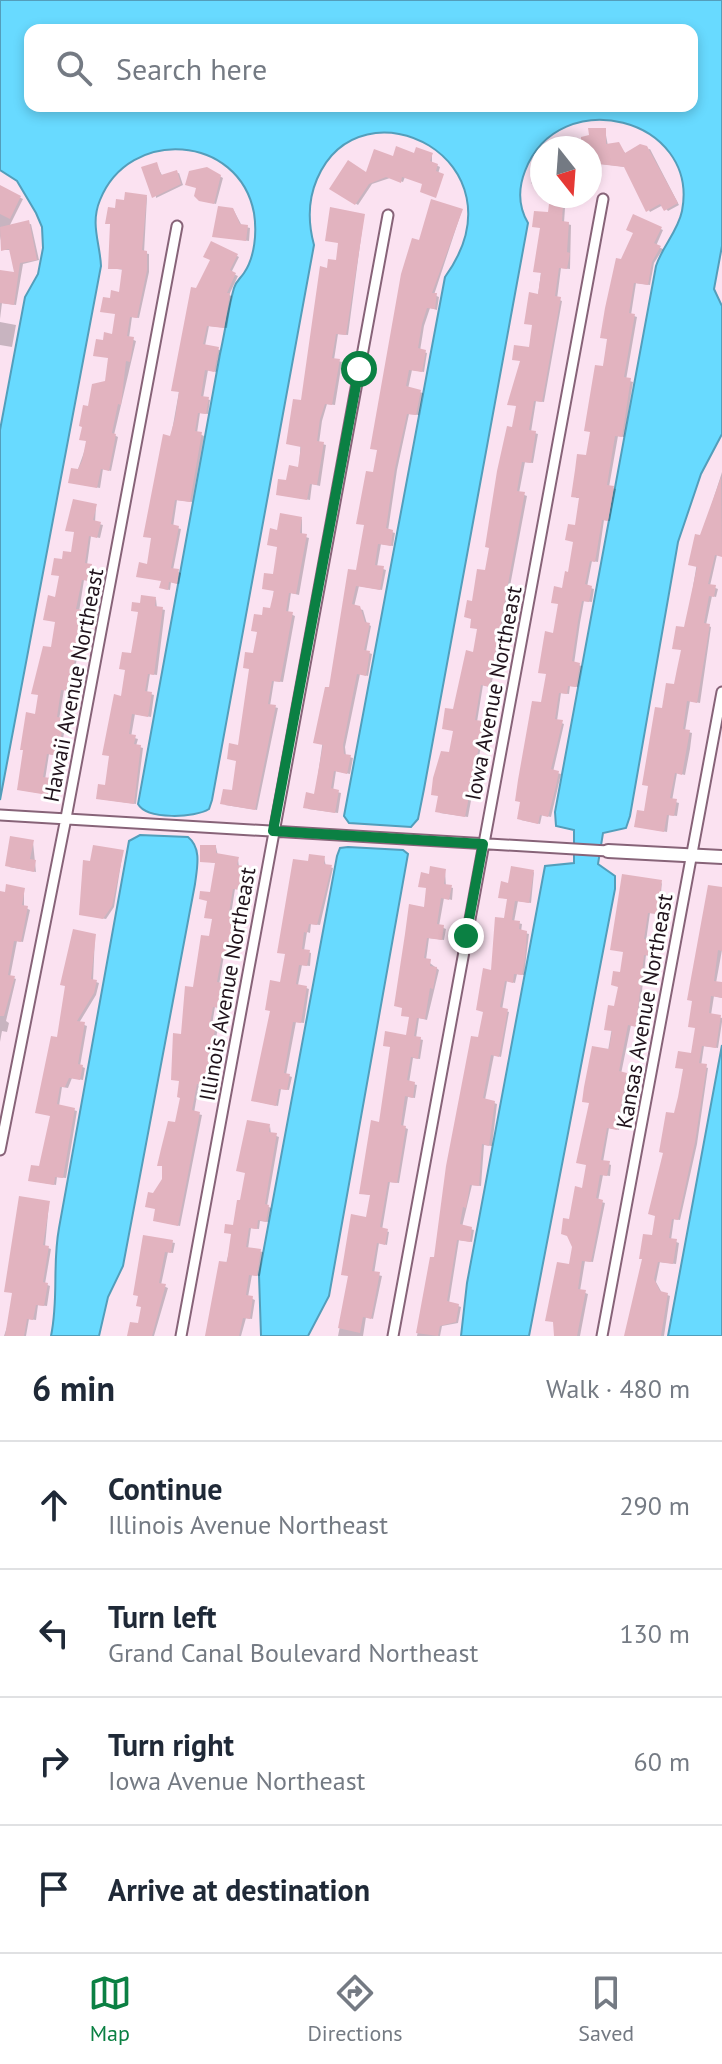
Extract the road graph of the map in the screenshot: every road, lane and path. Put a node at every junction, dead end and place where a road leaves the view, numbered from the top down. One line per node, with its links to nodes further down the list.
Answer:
1 (603, 199): 8 (street, Iowa Avenue Northeast)
2 (388, 215): 7 (street, Illinois Avenue Northeast)
3 (177, 226): 6 (street, Hawaii Avenue Northeast)
4 (722, 692): 10 (street, Kansas Avenue Northeast)
5 (0, 815): 6 (street)
6 (66, 818): 7 (street); 12 (street, Hawaii Avenue Northeast)
7 (273, 831): 8 (street); 13 (street, Illinois Avenue Northeast)
8 (483, 844): 9 (street); 14 (street, Iowa Avenue Northeast)
9 (608, 851): 10 (street)
10 (691, 855): 11 (street); 15 (street, Kansas Avenue Northeast)
11 (722, 857)
12 (0, 1150)
13 (181, 1336)
14 (393, 1336)
15 (602, 1336)

